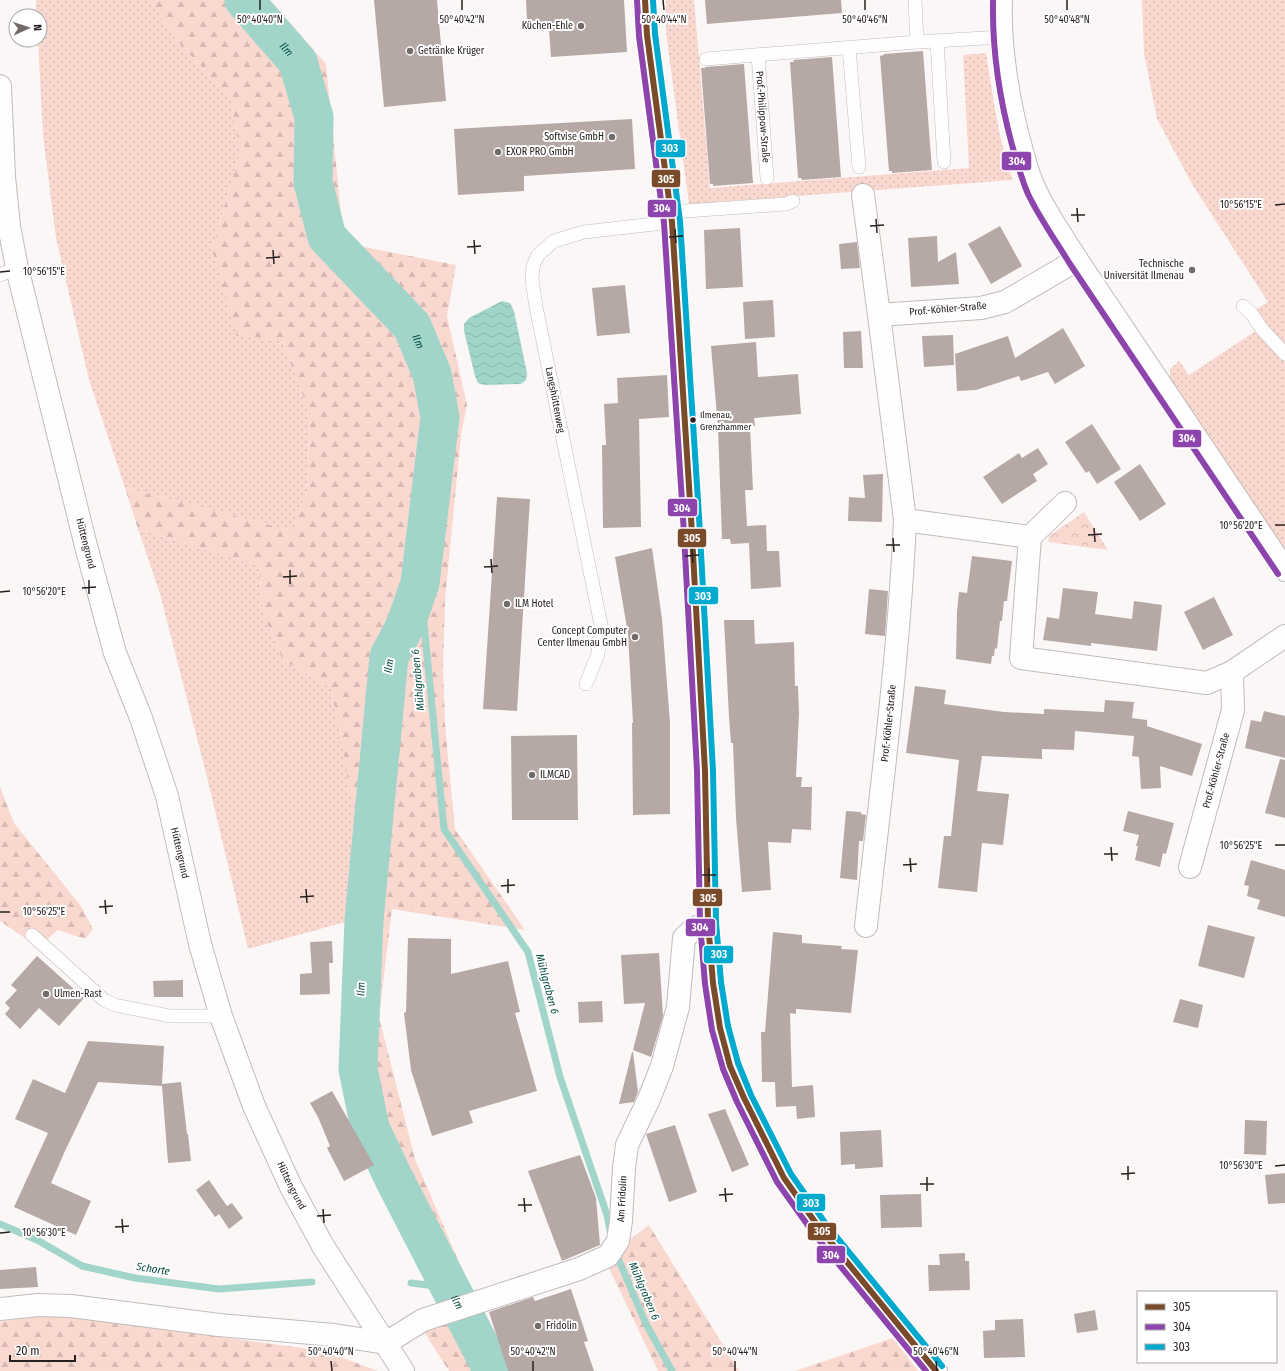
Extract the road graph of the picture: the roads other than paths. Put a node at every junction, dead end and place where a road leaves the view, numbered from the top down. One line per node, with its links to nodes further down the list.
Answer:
1 (645, 0): 16 (street)
2 (915, 0): 6 (lane)
3 (1001, 0): 4 (street)
4 (1002, 37): 5 (lane); 17 (street)
5 (937, 41): 6 (lane); 11 (lane)
6 (917, 42): 7 (lane)
7 (850, 48): 8 (lane); 12 (lane)
8 (758, 55): 9 (lane); 13 (lane, Prof.-Philippow-Straße)
9 (706, 59)
10 (0, 86): 18 (street, Hüttengrund)
11 (944, 162)
12 (859, 167)
13 (767, 178)
14 (863, 195): 20 (street, Prof.-Köhler-Straße)
15 (793, 201): 16 (lane, Langshüttenweg)
16 (672, 217): 28 (lane, Langshüttenweg); 30 (street)
17 (1076, 260): 20 (street, Prof.-Köhler-Straße); 25 (street)
18 (9, 272): 33 (street, Hüttengrund)
19 (1243, 306): 21 (lane)
20 (879, 315): 23 (street, Prof.-Köhler-Straße)
21 (1285, 354)
22 (1065, 503): 24 (street)
23 (905, 520): 24 (street); 31 (street, Prof.-Köhler-Straße)
24 (1030, 537): 27 (street)
25 (1285, 570)
26 (1285, 636): 27 (street)
27 (1232, 672): 29 (street, Prof.-Köhler-Straße)
28 (586, 684)
29 (1190, 867)
30 (708, 922): 35 (street, Am Fridolin); 37 (street)
31 (866, 926)
32 (32, 935): 33 (lane)
33 (221, 1016): 35 (street, Hüttengrund)
34 (0, 1309): 35 (street)
35 (386, 1343): 36 (street, Hüttengrund)
36 (403, 1371)
37 (936, 1371)

